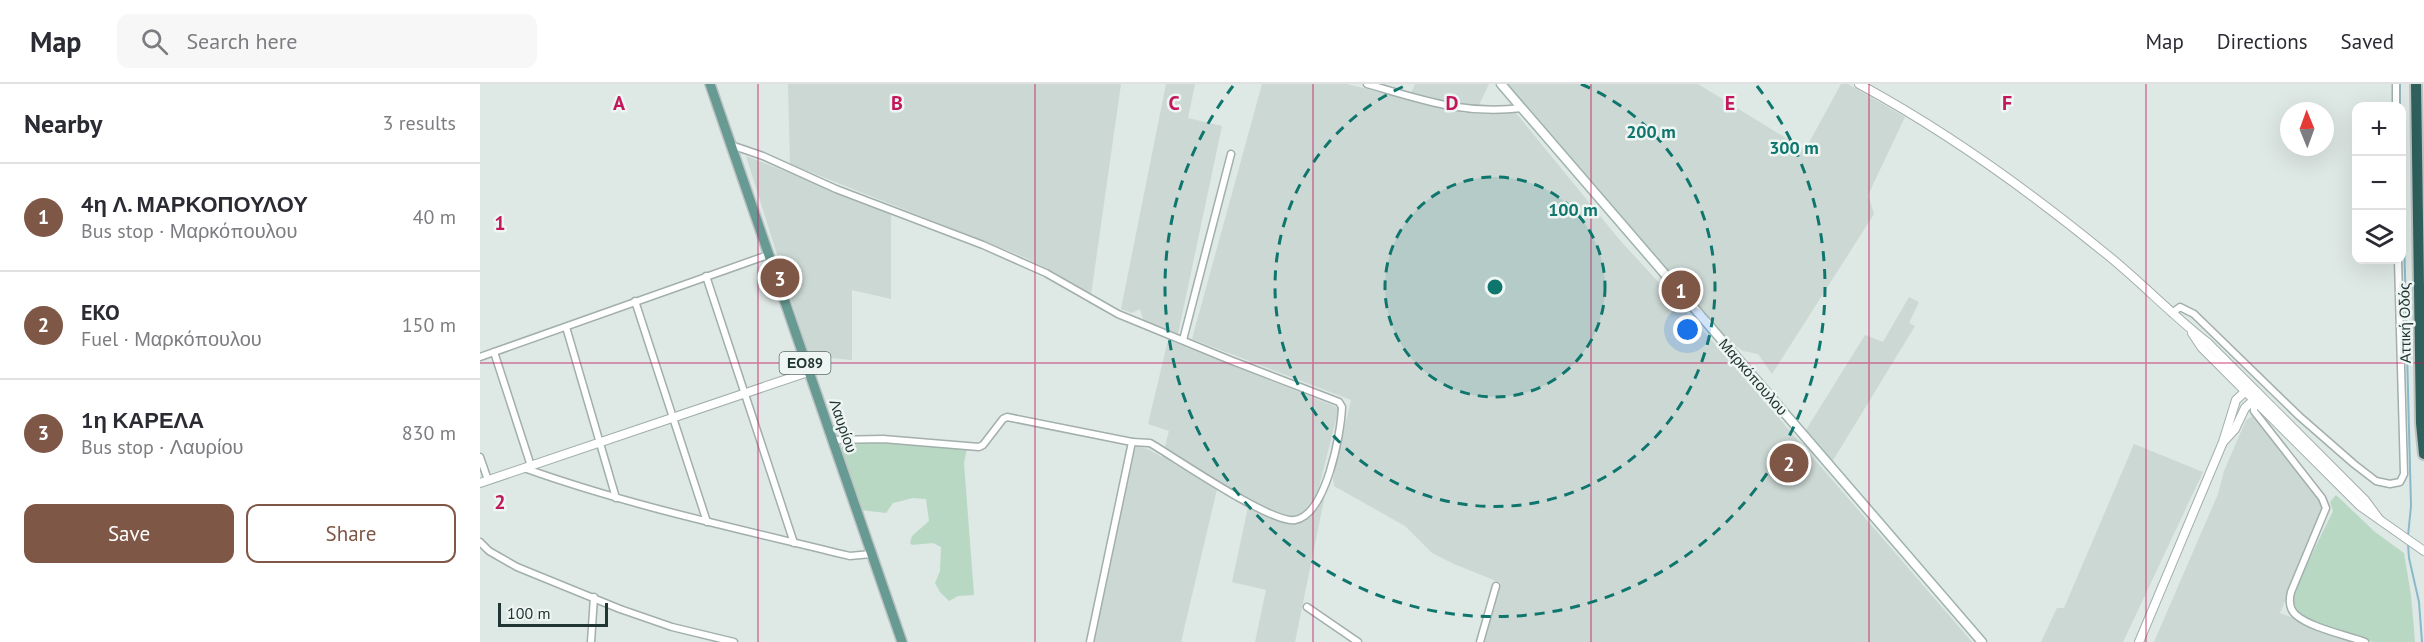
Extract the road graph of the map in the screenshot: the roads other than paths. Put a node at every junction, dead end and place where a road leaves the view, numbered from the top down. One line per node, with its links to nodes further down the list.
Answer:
1 (710, 84): 9 (main road, Λαυρίου / ΕΟ89)
2 (1368, 84): 8 (street)
3 (1501, 84): 8 (main road, Μαρκόπουλου)
4 (1859, 84): 15 (street)
5 (2396, 84): 7 (street)
6 (2416, 84): 29 (highway, Αττική Οδός)
7 (2396, 102)
8 (1522, 108): 48 (main road, Μαρκόπουλου)
9 (731, 145): 11 (main road, Λαυρίου / ΕΟ89); 17 (street)
10 (1231, 154): 17 (street)
11 (768, 255): 13 (street); 20 (main road, Λαυρίου / ΕΟ89)
12 (2398, 264): 15 (street)
13 (706, 276): 14 (street); 22 (street)
14 (635, 301): 16 (street); 24 (street)
15 (2172, 313): 21 (street)
16 (566, 327): 18 (street); 26 (street)
17 (1183, 340): 27 (street)
18 (494, 352): 19 (street); 31 (street)
19 (480, 357)
20 (808, 372): 22 (street); 25 (main road, Λαυρίου / ΕΟ89)
21 (2248, 389): 23 (street); 28 (street)
22 (744, 394): 24 (street); 36 (street)
23 (2257, 397): 28 (street); 37 (street); 50 (street)
24 (672, 418): 26 (street); 34 (street)
25 (832, 440): 27 (street); 38 (main road, Λαυρίου / ΕΟ89)
26 (600, 442): 31 (street); 33 (street)
27 (1132, 442): 45 (street)
28 (2223, 442): 49 (street)
29 (2424, 454)
30 (480, 457): 32 (street)
31 (528, 467): 32 (street); 33 (street)
32 (484, 482)
33 (616, 498): 34 (street)
34 (707, 522): 36 (street)
35 (480, 542): 40 (street)
36 (794, 543): 38 (street)
37 (2424, 551)
38 (871, 554): 44 (main road, Λαυρίου / ΕΟ89)
39 (1496, 586): 47 (street)
40 (594, 597): 42 (street); 43 (street)
41 (1307, 608): 46 (street)
42 (591, 642)
43 (734, 642)
44 (902, 642)
45 (1090, 642)
46 (1358, 642)
47 (1480, 642)
48 (1982, 642)
49 (2139, 642)
50 (2365, 642)

